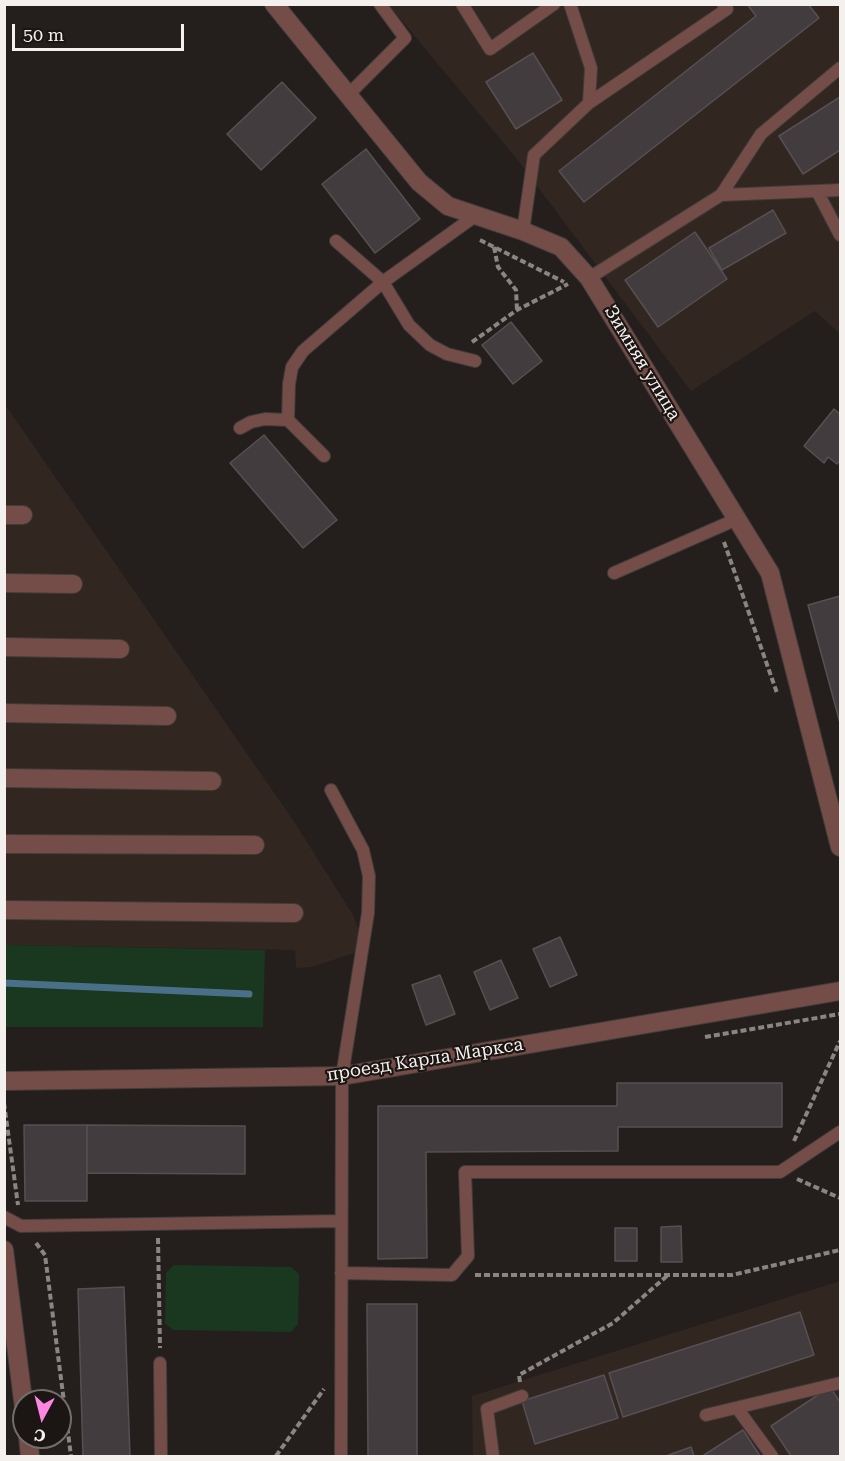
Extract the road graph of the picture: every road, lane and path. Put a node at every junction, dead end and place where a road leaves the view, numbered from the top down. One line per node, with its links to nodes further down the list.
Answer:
1 (274, 4): 8 (street, Зимняя улица)
2 (380, 4): 8 (lane)
3 (462, 4): 4 (lane)
4 (554, 4)
5 (570, 4): 9 (lane)
6 (723, 4): 9 (lane)
7 (840, 68): 12 (lane)
8 (348, 95): 13 (street, Зимняя улица)
9 (590, 103): 14 (lane)
10 (840, 190): 11 (lane)
11 (818, 191): 12 (lane); 15 (lane)
12 (721, 195): 18 (lane)
13 (475, 216): 14 (street, Зимняя улица); 19 (lane)
14 (523, 231): 18 (street, Зимняя улица)
15 (840, 235)
16 (336, 242): 19 (lane)
17 (494, 247): 21 (path)
18 (589, 278): 29 (street, Зимняя улица)
19 (383, 282): 22 (lane); 24 (lane)
20 (568, 284): 21 (path)
21 (517, 310): 22 (path)
22 (454, 355): 23 (lane)
23 (475, 361)
24 (288, 420): 25 (lane); 26 (lane)
25 (240, 428)
26 (324, 456)
27 (23, 514): 28 (street)
28 (4, 515)
29 (737, 519): 30 (lane); 42 (street, Зимняя улица)
30 (614, 573)
31 (4, 583): 32 (street)
32 (73, 584)
33 (4, 647): 34 (street)
34 (120, 649)
35 (4, 713): 36 (street)
36 (167, 716)
37 (4, 778): 38 (street)
38 (212, 781)
39 (331, 790): 47 (lane)
40 (4, 844): 41 (street)
41 (255, 845)
42 (840, 847)
43 (4, 910): 44 (street)
44 (294, 913)
45 (840, 991): 47 (street, проезд Карла Маркса)
46 (840, 1041): 51 (path)
47 (342, 1076): 48 (street, проезд Карла Маркса); 55 (lane)
48 (4, 1081)
49 (4, 1103): 57 (path)
50 (840, 1132): 52 (lane)
51 (794, 1142)
52 (780, 1172): 53 (path); 61 (lane)
53 (840, 1197)
54 (4, 1217): 57 (lane)
55 (341, 1221): 56 (lane); 60 (lane)
56 (158, 1223): 57 (lane); 63 (path)
57 (21, 1226): 70 (path)
58 (4, 1250): 66 (street)
59 (840, 1250): 62 (path)
60 (341, 1274): 61 (lane); 64 (lane)
61 (452, 1275): 62 (path)
62 (669, 1275): 67 (path)
63 (160, 1363): 71 (lane)
64 (341, 1365): 72 (path); 73 (lane)
65 (840, 1383): 68 (lane)
66 (22, 1389)
67 (522, 1396): 74 (lane)
68 (737, 1407): 69 (lane); 75 (lane)
69 (706, 1415)
70 (71, 1456)
71 (161, 1456)
72 (276, 1456)
73 (341, 1456)
74 (493, 1456)
75 (772, 1456)

